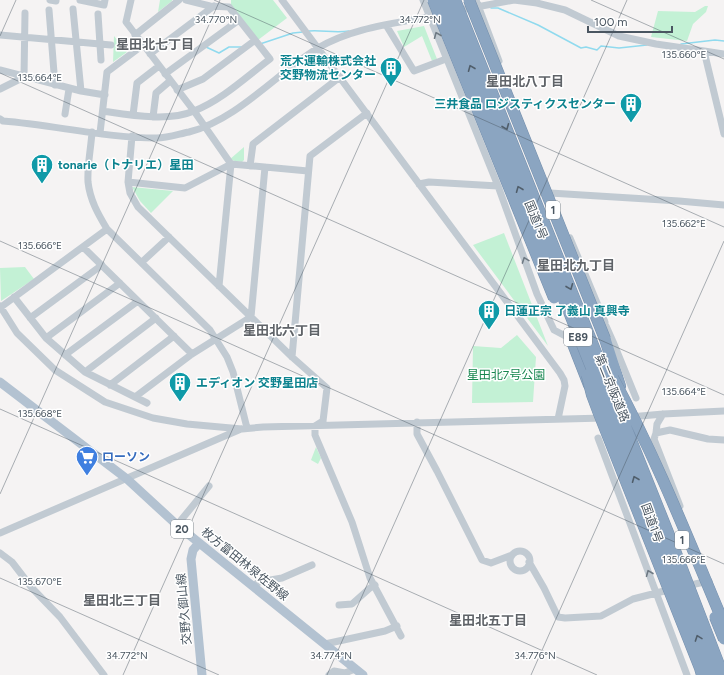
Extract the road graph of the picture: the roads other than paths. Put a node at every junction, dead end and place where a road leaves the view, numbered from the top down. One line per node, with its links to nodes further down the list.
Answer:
1 (50, 0): 2 (street)
2 (56, 0)
3 (80, 0): 4 (street)
4 (105, 0)
5 (131, 0): 23 (street)
6 (179, 0): 23 (street)
7 (186, 0): 15 (street)
8 (282, 0): 32 (street)
9 (423, 0): 20 (street)
10 (433, 0): 36 (highway, 国道1号, bridge)
11 (444, 0): 86 (highway, 第二京阪道路 / E89, one-way to 11, bridge)
12 (455, 0): 86 (highway, 第二京阪道路 / E89, one-way to 86, bridge)
13 (514, 0): 14 (street); 33 (street)
14 (474, 2): 20 (street); 69 (street); 89 (highway, 国道1号 / 1, bridge)
15 (214, 6): 21 (street); 34 (street)
16 (73, 9): 28 (street)
17 (49, 10): 26 (street)
18 (25, 13): 25 (street)
19 (98, 14): 29 (street)
20 (430, 17): 22 (street); 36 (street, one-way to 20)
21 (239, 20): 27 (street); 40 (street)
22 (386, 26): 32 (street); 36 (street)
23 (135, 34): 31 (street)
24 (0, 35): 25 (street)
25 (24, 37): 26 (street); 41 (street)
26 (51, 39): 28 (street); 45 (street)
27 (254, 41): 48 (street); 52 (street)
28 (76, 42): 29 (street); 49 (street)
29 (100, 44): 30 (street); 37 (street)
30 (111, 44)
31 (143, 45): 34 (street); 50 (street)
32 (318, 48): 42 (street); 58 (street)
33 (704, 51): 35 (street); 60 (street)
34 (150, 54): 38 (street)
35 (724, 54)
36 (451, 59): 68 (street); 86 (highway, 国道1号, bridge)
37 (101, 60)
38 (159, 66): 40 (street); 55 (street)
39 (0, 70): 41 (street)
40 (165, 74): 44 (street)
41 (24, 77): 45 (street); 46 (street)
42 (340, 77): 53 (street); 63 (street)
43 (0, 80): 46 (street)
44 (170, 81): 48 (street); 56 (street)
45 (55, 85): 47 (street)
46 (2, 88)
47 (69, 88): 49 (street); 54 (street)
48 (177, 90): 52 (street)
49 (80, 92): 50 (street)
50 (105, 95): 51 (street)
51 (103, 112): 55 (street); 59 (street)
52 (194, 112): 56 (street); 58 (street)
53 (367, 113): 65 (street); 67 (street)
54 (65, 114)
55 (133, 115): 56 (street)
56 (153, 117)
57 (0, 120): 59 (street)
58 (204, 126): 61 (street); 62 (street)
59 (96, 133): 61 (street); 71 (street)
60 (724, 134)
61 (132, 136): 66 (street)
62 (231, 164): 63 (street); 66 (street); 77 (street)
63 (250, 166): 64 (street)
64 (265, 167): 65 (street); 81 (street)
65 (308, 172): 92 (street)
66 (128, 182): 72 (street)
67 (419, 184): 68 (street); 103 (street)
68 (498, 186): 86 (street, one-way to 68)
69 (550, 192): 70 (street); 84 (street)
70 (724, 205)
71 (107, 229): 73 (street); 74 (street)
72 (169, 237): 74 (street); 77 (street)
73 (83, 247): 75 (street); 78 (street)
74 (142, 262): 88 (street)
75 (102, 265): 76 (street); 82 (street)
76 (120, 283): 79 (street); 87 (street)
77 (219, 286): 81 (street)
78 (14, 298): 80 (street); 82 (street)
79 (138, 300): 83 (street); 91 (street)
80 (0, 307): 106 (street)
81 (251, 316): 88 (street); 92 (street)
82 (30, 318): 87 (street)
83 (156, 318): 85 (street); 93 (street)
84 (605, 326): 89 (street); 97 (street)
85 (174, 336): 90 (street); 95 (street)
86 (579, 336): 102 (highway, 国道1号); 127 (highway, bridge); 139 (highway, bridge); 140 (highway, 第二京阪道路 / E89, one-way to 86, bridge); 141 (highway, 第二京阪道路 / E89, bridge)
87 (46, 338): 91 (street)
88 (216, 338): 90 (street); 106 (street)
89 (605, 340): 101 (highway, 国道1号 / 1)
90 (192, 354): 96 (street)
91 (65, 355): 93 (street)
92 (292, 357): 105 (street)
93 (85, 372): 95 (street)
94 (0, 382): 110 (main road, 枚方富田林泉佐野線 / 20)
95 (110, 385): 96 (street)
96 (135, 397): 98 (street)
97 (636, 398)
98 (146, 403)
99 (724, 411): 100 (street)
100 (663, 414): 101 (street); 107 (street)
101 (630, 417): 102 (street); 130 (highway, 国道1号 / 1, bridge)
102 (603, 418): 103 (street); 112 (highway, 国道1号, bridge)
103 (558, 419): 104 (street)
104 (417, 422): 105 (street); 118 (street)
105 (315, 426): 106 (street); 122 (street)
106 (244, 429): 110 (street)
107 (656, 433): 109 (street); 121 (street)
108 (598, 438): 114 (street)
109 (724, 440)
110 (127, 479): 113 (main road, 枚方富田林泉佐野線 / 20); 115 (street)
111 (209, 486): 113 (street)
112 (635, 514): 114 (street); 138 (highway, 国道1号)
113 (177, 525): 116 (main road, 枚方富田林泉佐野線 / 20)
114 (630, 527): 124 (street, one-way to 114)
115 (0, 533)
116 (199, 543): 123 (main road, 枚方富田林泉佐野線 / 20); 134 (main road, 交野久御山線)
117 (0, 553): 133 (street)
118 (512, 556): 119 (street); 119 (street)
119 (529, 562): 124 (street)
120 (312, 565): 123 (street)
121 (709, 581): 124 (street); 126 (street)
122 (375, 585): 125 (street); 128 (street)
123 (253, 586): 131 (main road, 枚方富田林泉佐野線 / 20)
124 (657, 593): 137 (street)
125 (339, 605)
126 (724, 612)
127 (724, 624)
128 (397, 626): 129 (street); 131 (street)
129 (401, 636)
130 (724, 639)
131 (325, 644): 132 (main road, 枚方富田林泉佐野線 / 20)
132 (355, 669): 135 (street); 136 (main road, 枚方富田林泉佐野線 / 20)
133 (104, 675)
134 (202, 675)
135 (329, 675)
136 (364, 675)
137 (687, 675)
138 (696, 675)
139 (702, 675)
140 (712, 675)
141 (723, 675)

